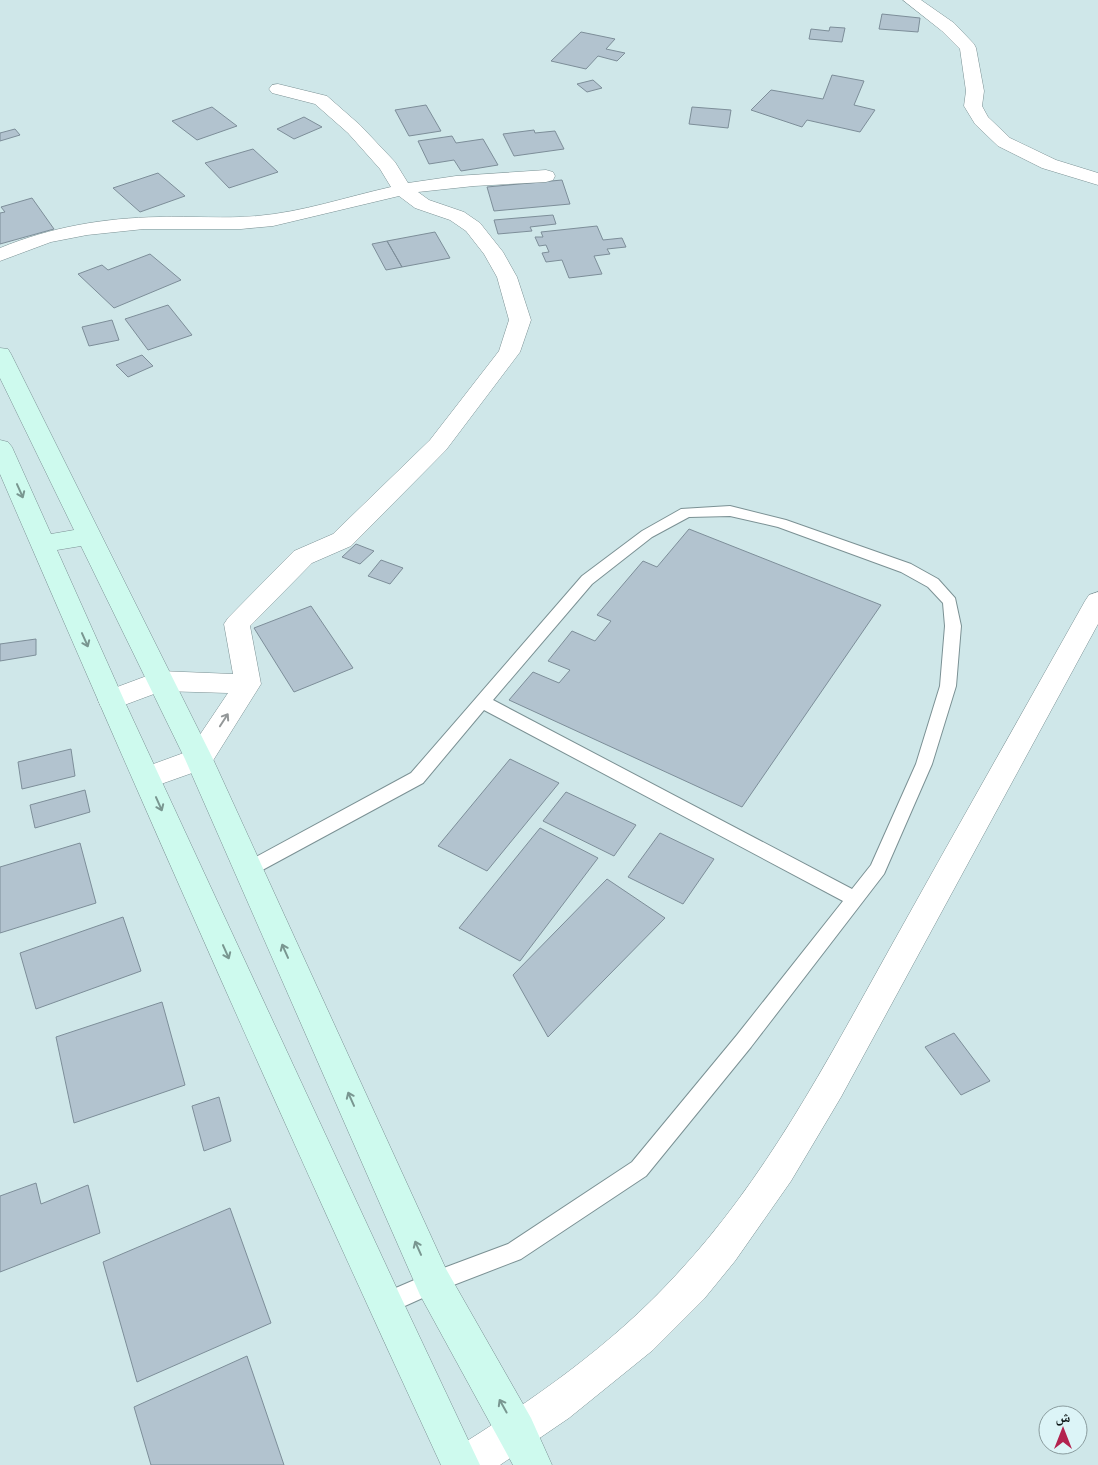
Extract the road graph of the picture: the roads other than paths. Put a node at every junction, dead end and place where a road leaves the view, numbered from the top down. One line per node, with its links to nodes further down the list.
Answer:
1 (912, 0): 4 (street)
2 (278, 89): 5 (street)
3 (546, 176): 5 (street)
4 (1098, 179)
5 (402, 190): 6 (street); 14 (street)
6 (0, 255)
7 (0, 354): 8 (main road)
8 (12, 409): 10 (main road)
9 (0, 447): 11 (main road, one-way to 11)
10 (89, 536): 11 (main road); 13 (main road)
11 (42, 544): 15 (main road, one-way to 15)
12 (1098, 601): 23 (street)
13 (160, 681): 14 (street); 15 (street); 17 (main road)
14 (248, 684): 17 (street, one-way to 14)
15 (111, 700): 18 (main road)
16 (482, 702): 19 (lane); 20 (lane); 20 (lane)
17 (199, 759): 18 (street); 19 (main road)
18 (148, 778): 22 (main road, one-way to 22)
19 (249, 869): 21 (main road, one-way to 19)
20 (855, 899): 21 (lane)
21 (433, 1282): 22 (lane); 23 (main road, one-way to 21)
22 (384, 1304): 24 (main road)
23 (525, 1449): 25 (street)
24 (461, 1465)
25 (465, 1465)

